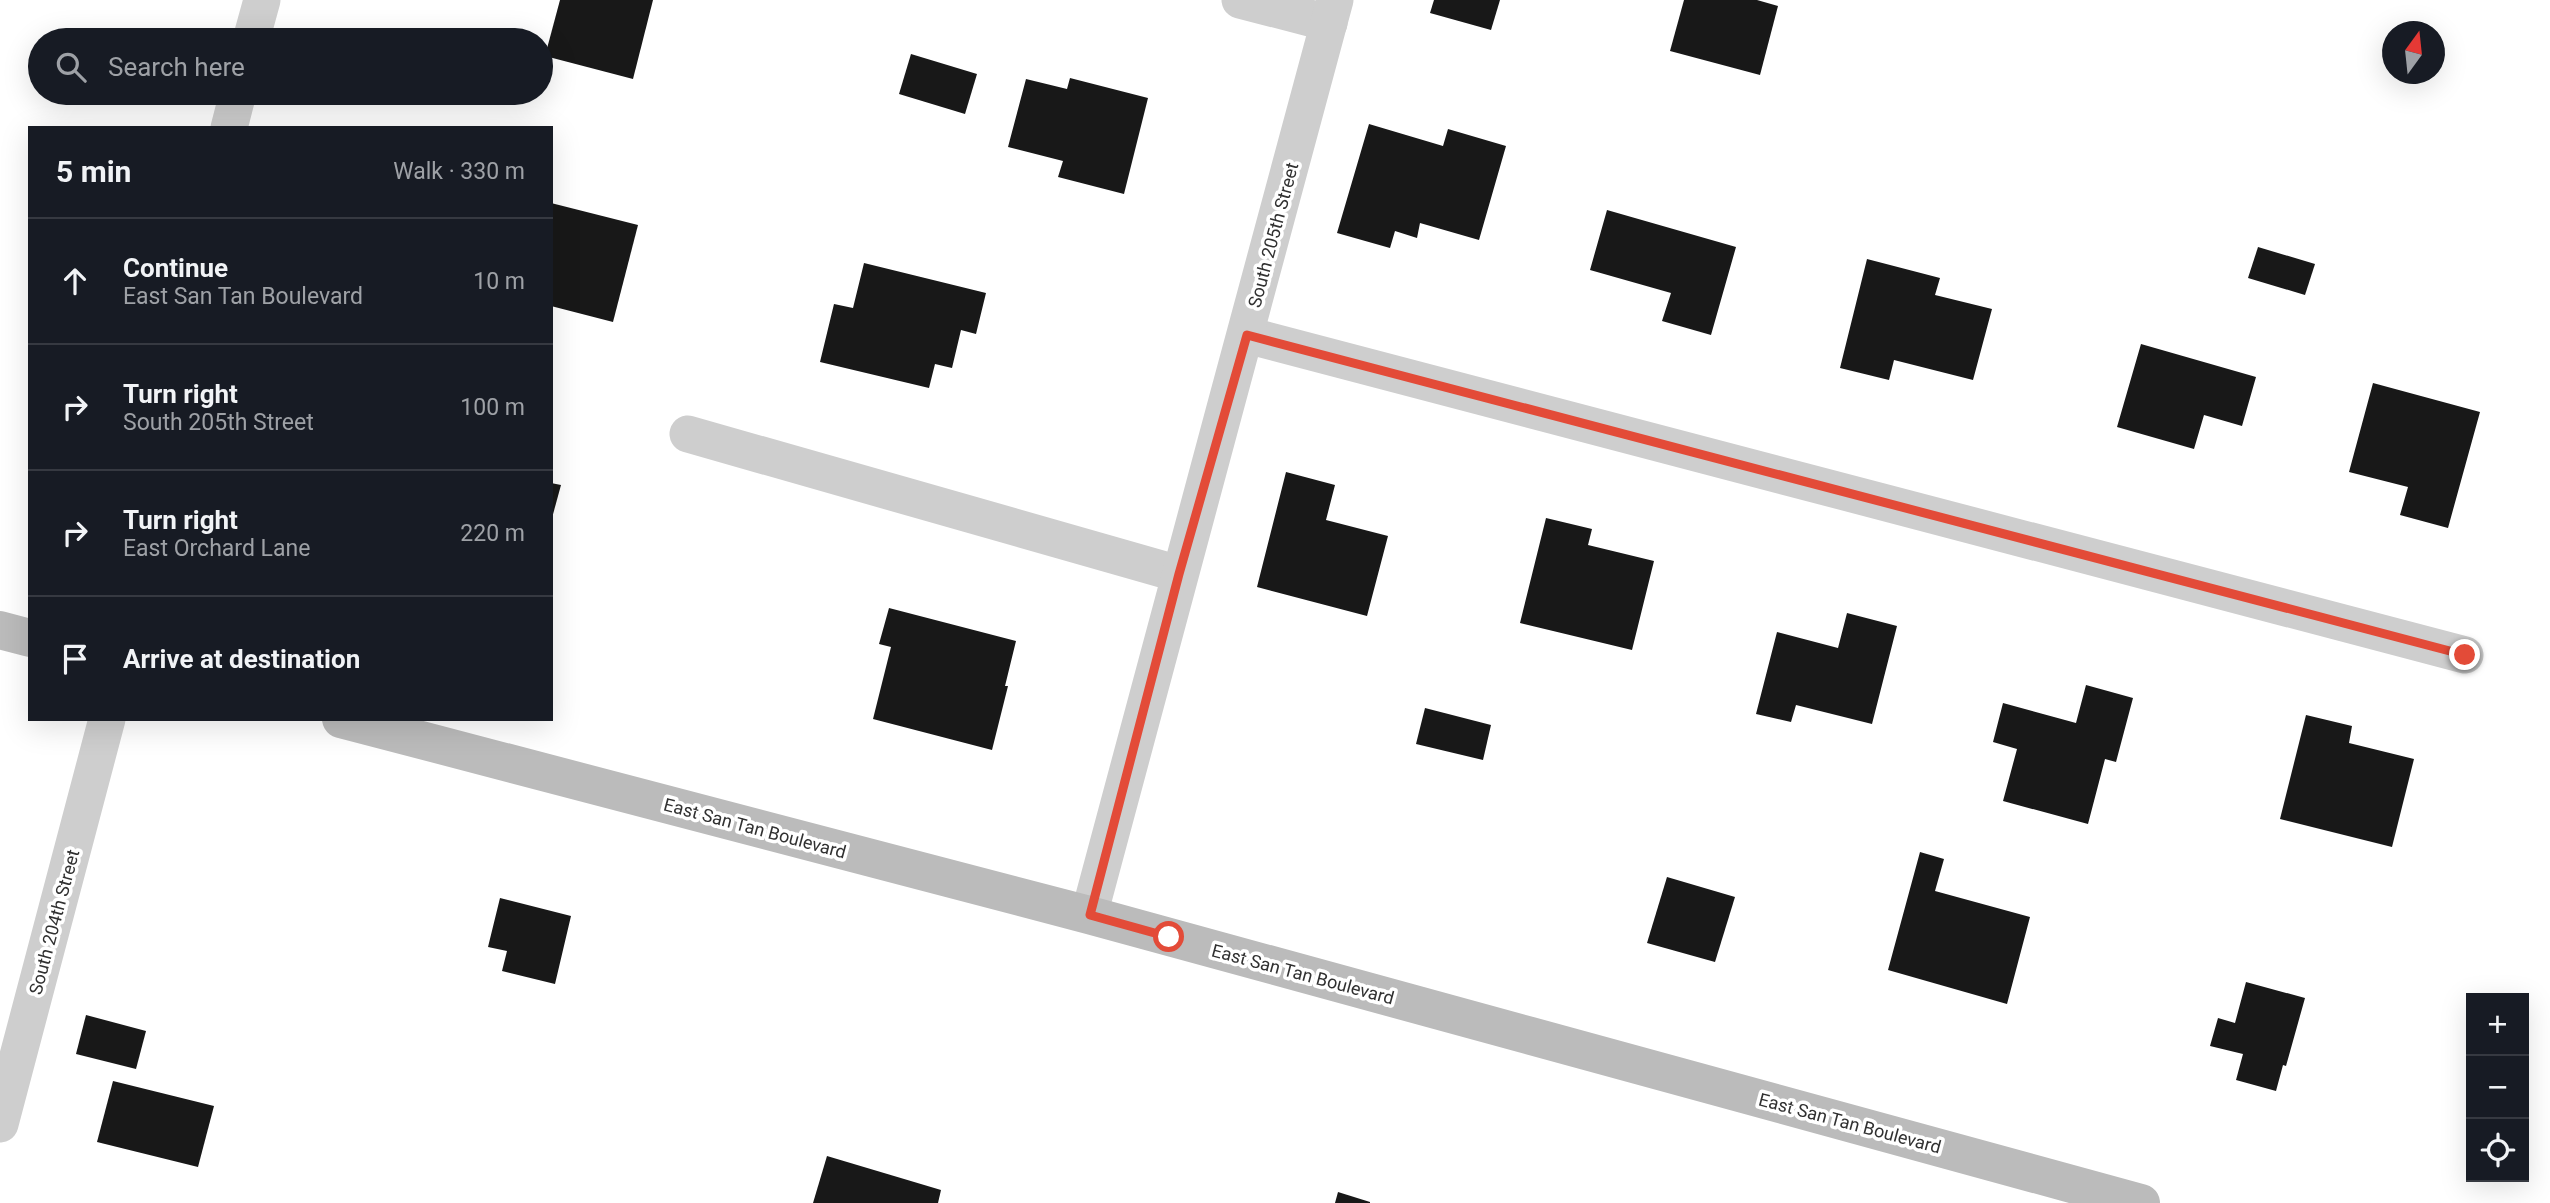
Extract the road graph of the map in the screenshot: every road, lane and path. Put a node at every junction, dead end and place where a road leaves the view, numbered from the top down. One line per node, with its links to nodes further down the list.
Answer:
1 (262, 0): 4 (street)
2 (1240, 0): 3 (street)
3 (1332, 12): 7 (street, South 205th Street)
4 (254, 28)
5 (235, 105): 6 (street)
6 (230, 126)
7 (1247, 335): 9 (street, South 205th Street); 12 (street)
8 (688, 434): 9 (street)
9 (1179, 574): 15 (street, South 205th Street)
10 (0, 630): 11 (street)
11 (28, 637)
12 (2465, 655)
13 (106, 721): 16 (street, South 204th Street)
14 (349, 721): 15 (street, East San Tan Boulevard)
15 (1090, 915): 17 (street, East San Tan Boulevard)
16 (0, 1124)
17 (2141, 1203)

